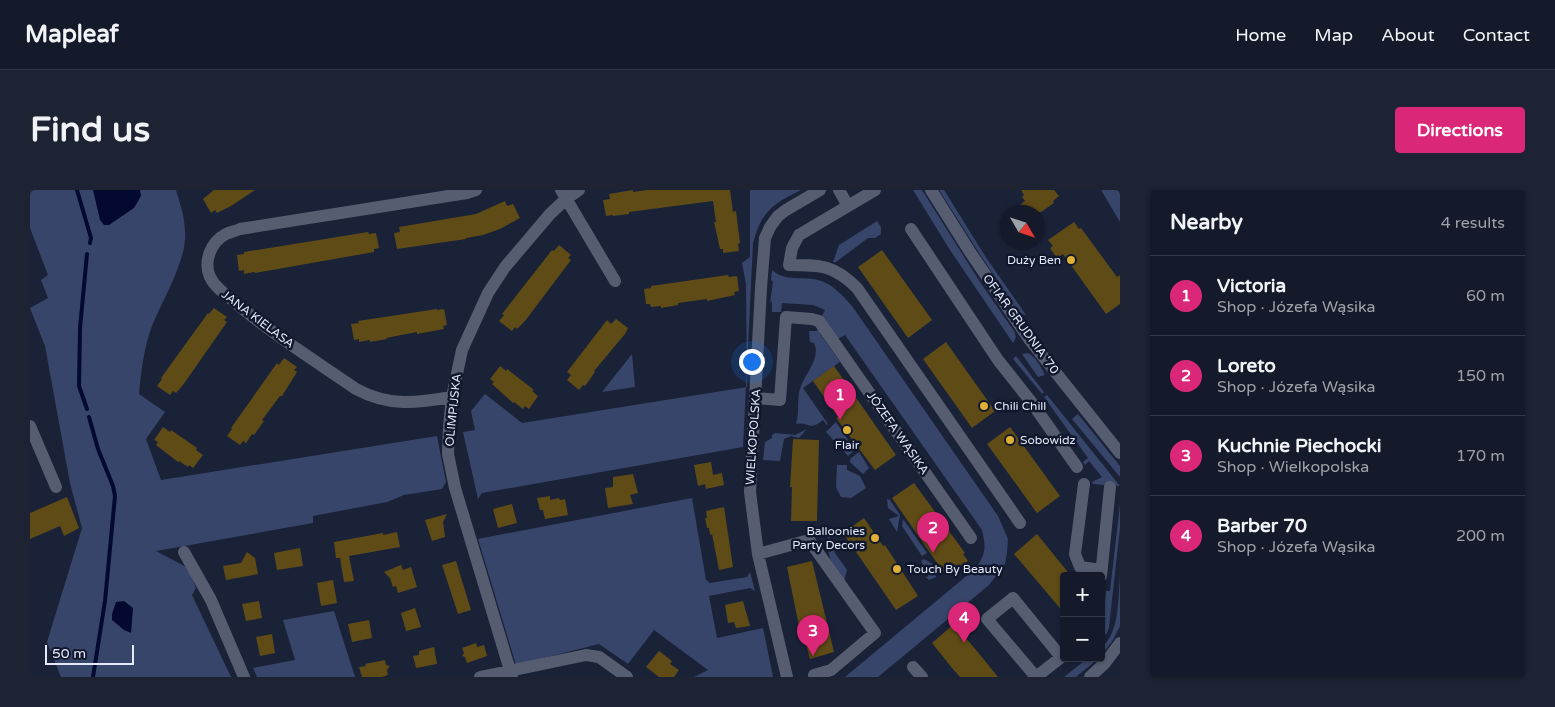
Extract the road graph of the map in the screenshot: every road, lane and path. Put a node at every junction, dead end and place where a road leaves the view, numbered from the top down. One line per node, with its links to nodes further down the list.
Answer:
1 (476, 190): 11 (street, JANA KIELASA)
2 (579, 190): 7 (street, OLIMPIJSKA)
3 (820, 190): 12 (street, WIELKOPOLSKA)
4 (838, 190): 8 (street)
5 (876, 190): 8 (street)
6 (931, 190): 14 (street, OFIAR GRUDNIA '70)
7 (564, 194): 10 (street); 11 (street, OLIMPIJSKA)
8 (848, 206): 19 (street)
9 (911, 229): 15 (street)
10 (615, 281)
11 (452, 397): 29 (street, OLIMPIJSKA)
12 (756, 398): 20 (street, JÓZEFA WĄSIKA); 22 (street, WIELKOPOLSKA)
13 (30, 426): 17 (street)
14 (1120, 453)
15 (1077, 467)
16 (1084, 484): 23 (street)
17 (56, 487)
18 (1110, 487): 24 (street)
19 (1020, 523)
20 (970, 538)
21 (184, 552): 31 (street)
22 (758, 554): 30 (street); 34 (street, WIELKOPOLSKA)
23 (1098, 572)
24 (1101, 572)
25 (1120, 643): 37 (street)
26 (1060, 654): 36 (street)
27 (1060, 658): 36 (street)
28 (913, 667): 35 (street)
29 (511, 674): 32 (street); 33 (street)
30 (814, 676)
31 (244, 677)
32 (480, 677)
33 (627, 677)
34 (787, 677)
35 (922, 677)
36 (1036, 677)
37 (1090, 677)

